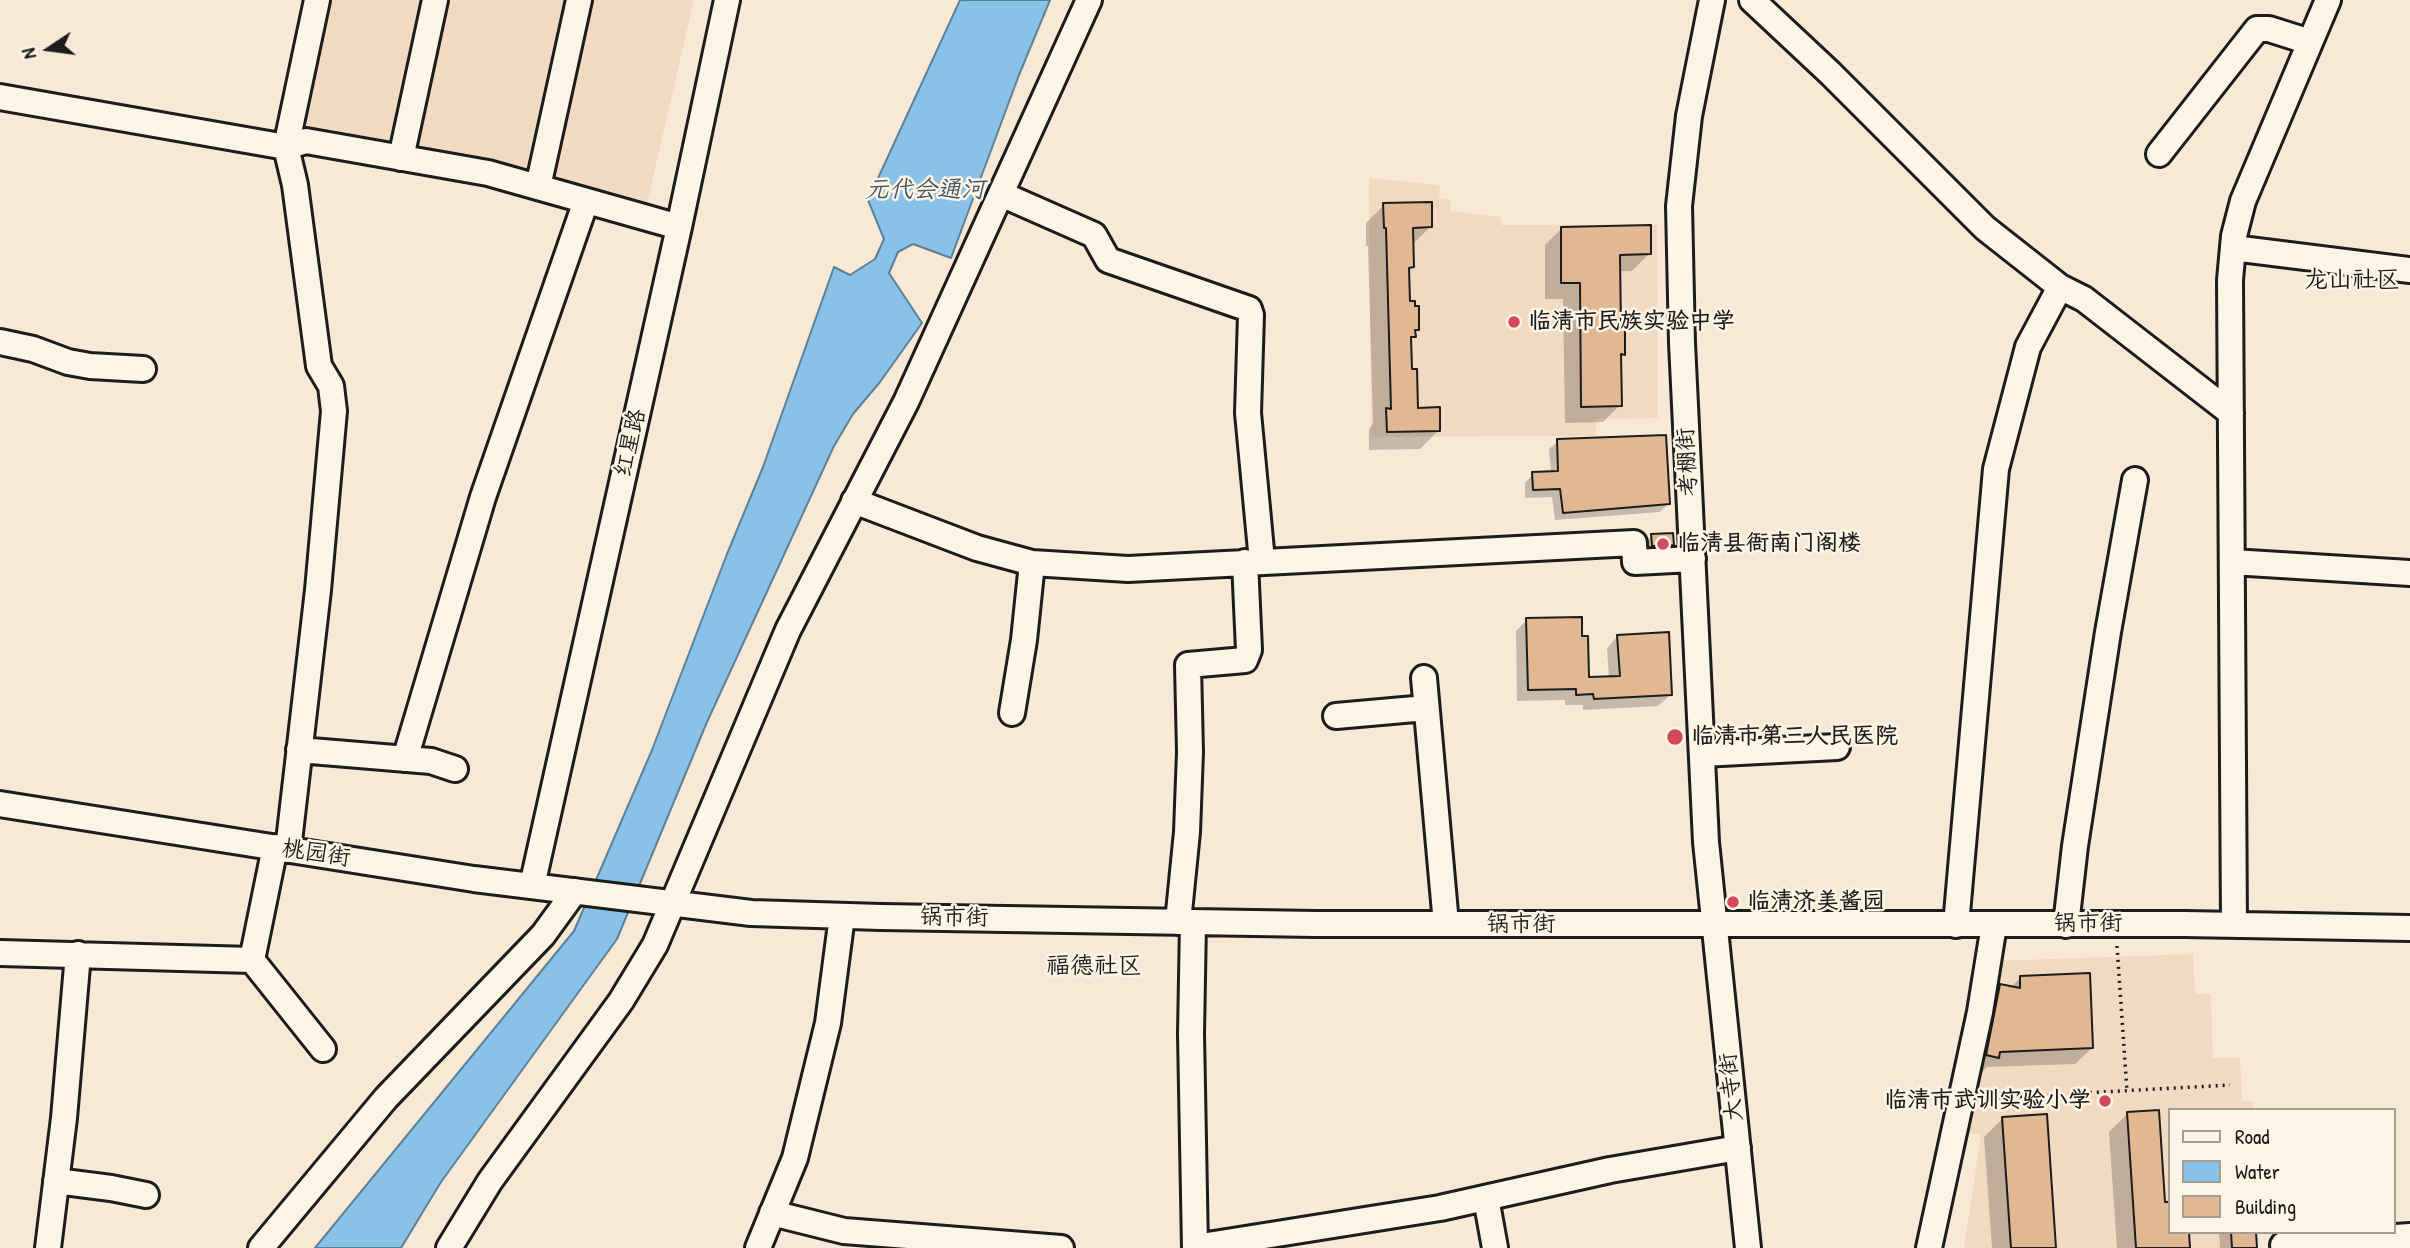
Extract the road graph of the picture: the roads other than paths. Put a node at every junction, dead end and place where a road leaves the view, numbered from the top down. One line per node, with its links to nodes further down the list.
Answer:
1 (317, 0): 11 (street)
2 (435, 0): 13 (street)
3 (579, 0): 14 (street)
4 (727, 0): 17 (street, 红星路)
5 (1089, 0): 15 (street)
6 (1712, 0): 26 (street, 考棚街)
7 (1752, 0): 20 (street)
8 (2328, 0): 9 (street)
9 (2310, 42): 12 (street); 18 (street)
10 (0, 97): 11 (street)
11 (286, 147): 13 (street); 36 (street)
12 (2159, 154)
13 (401, 158): 14 (street)
14 (538, 187): 16 (street)
15 (1001, 194): 25 (street); 27 (street)
16 (586, 201): 17 (street); 38 (street)
17 (679, 227): 42 (street, 红星路)
18 (2233, 248): 19 (street); 23 (street)
19 (2410, 270)
20 (2060, 287): 23 (street); 50 (street)
21 (0, 342): 22 (street)
22 (143, 369)
23 (2231, 413): 28 (street)
24 (2135, 480): 52 (street)
25 (854, 501): 29 (street); 45 (street)
26 (1693, 559): 27 (street); 37 (street, 考棚街)
27 (1254, 561): 29 (street); 47 (street)
28 (2232, 562): 30 (street); 53 (street)
29 (1031, 563): 33 (street)
30 (2410, 573)
31 (1424, 678): 32 (street)
32 (1426, 708): 34 (street); 48 (street)
33 (1012, 713)
34 (1336, 716)
35 (1837, 747): 37 (street)
36 (299, 750): 38 (street); 41 (street)
37 (1702, 754): 49 (street, 考棚街)
38 (405, 760): 39 (street)
39 (455, 769)
40 (0, 804): 41 (street, 桃园街)
41 (281, 849): 42 (street, 桃园街); 57 (street)
42 (531, 886): 43 (street, 桃园街)
43 (575, 891): 44 (street, 桃园街); 68 (street)
44 (633, 898): 45 (street, 锅市街)
45 (673, 903): 46 (street, 锅市街); 69 (street)
46 (842, 916): 47 (street, 锅市街); 63 (street)
47 (1186, 922): 48 (street, 锅市街); 66 (street)
48 (1446, 924): 49 (street, 锅市街)
49 (1715, 925): 50 (street, 锅市街); 59 (street, 大寺街)
50 (1956, 925): 51 (street, 锅市街)
51 (1994, 925): 52 (street, 锅市街); 74 (street)
52 (2066, 925): 53 (street, 锅市街)
53 (2234, 925): 54 (street, 锅市街)
54 (2410, 928)
55 (0, 953): 56 (street)
56 (78, 954): 57 (street); 60 (street)
57 (252, 960): 58 (street)
58 (323, 1049)
59 (1738, 1149): 62 (street); 73 (street, 大寺街)
60 (56, 1181): 61 (street); 67 (street)
61 (146, 1195)
62 (1486, 1198): 66 (street); 72 (street)
63 (772, 1213): 70 (street); 71 (street)
64 (2410, 1236): 65 (street)
65 (2283, 1245)
66 (1195, 1247)
67 (48, 1248)
68 (261, 1248)
69 (449, 1248)
70 (758, 1248)
71 (1062, 1248)
72 (1495, 1248)
73 (1748, 1248)
74 (1929, 1248)

